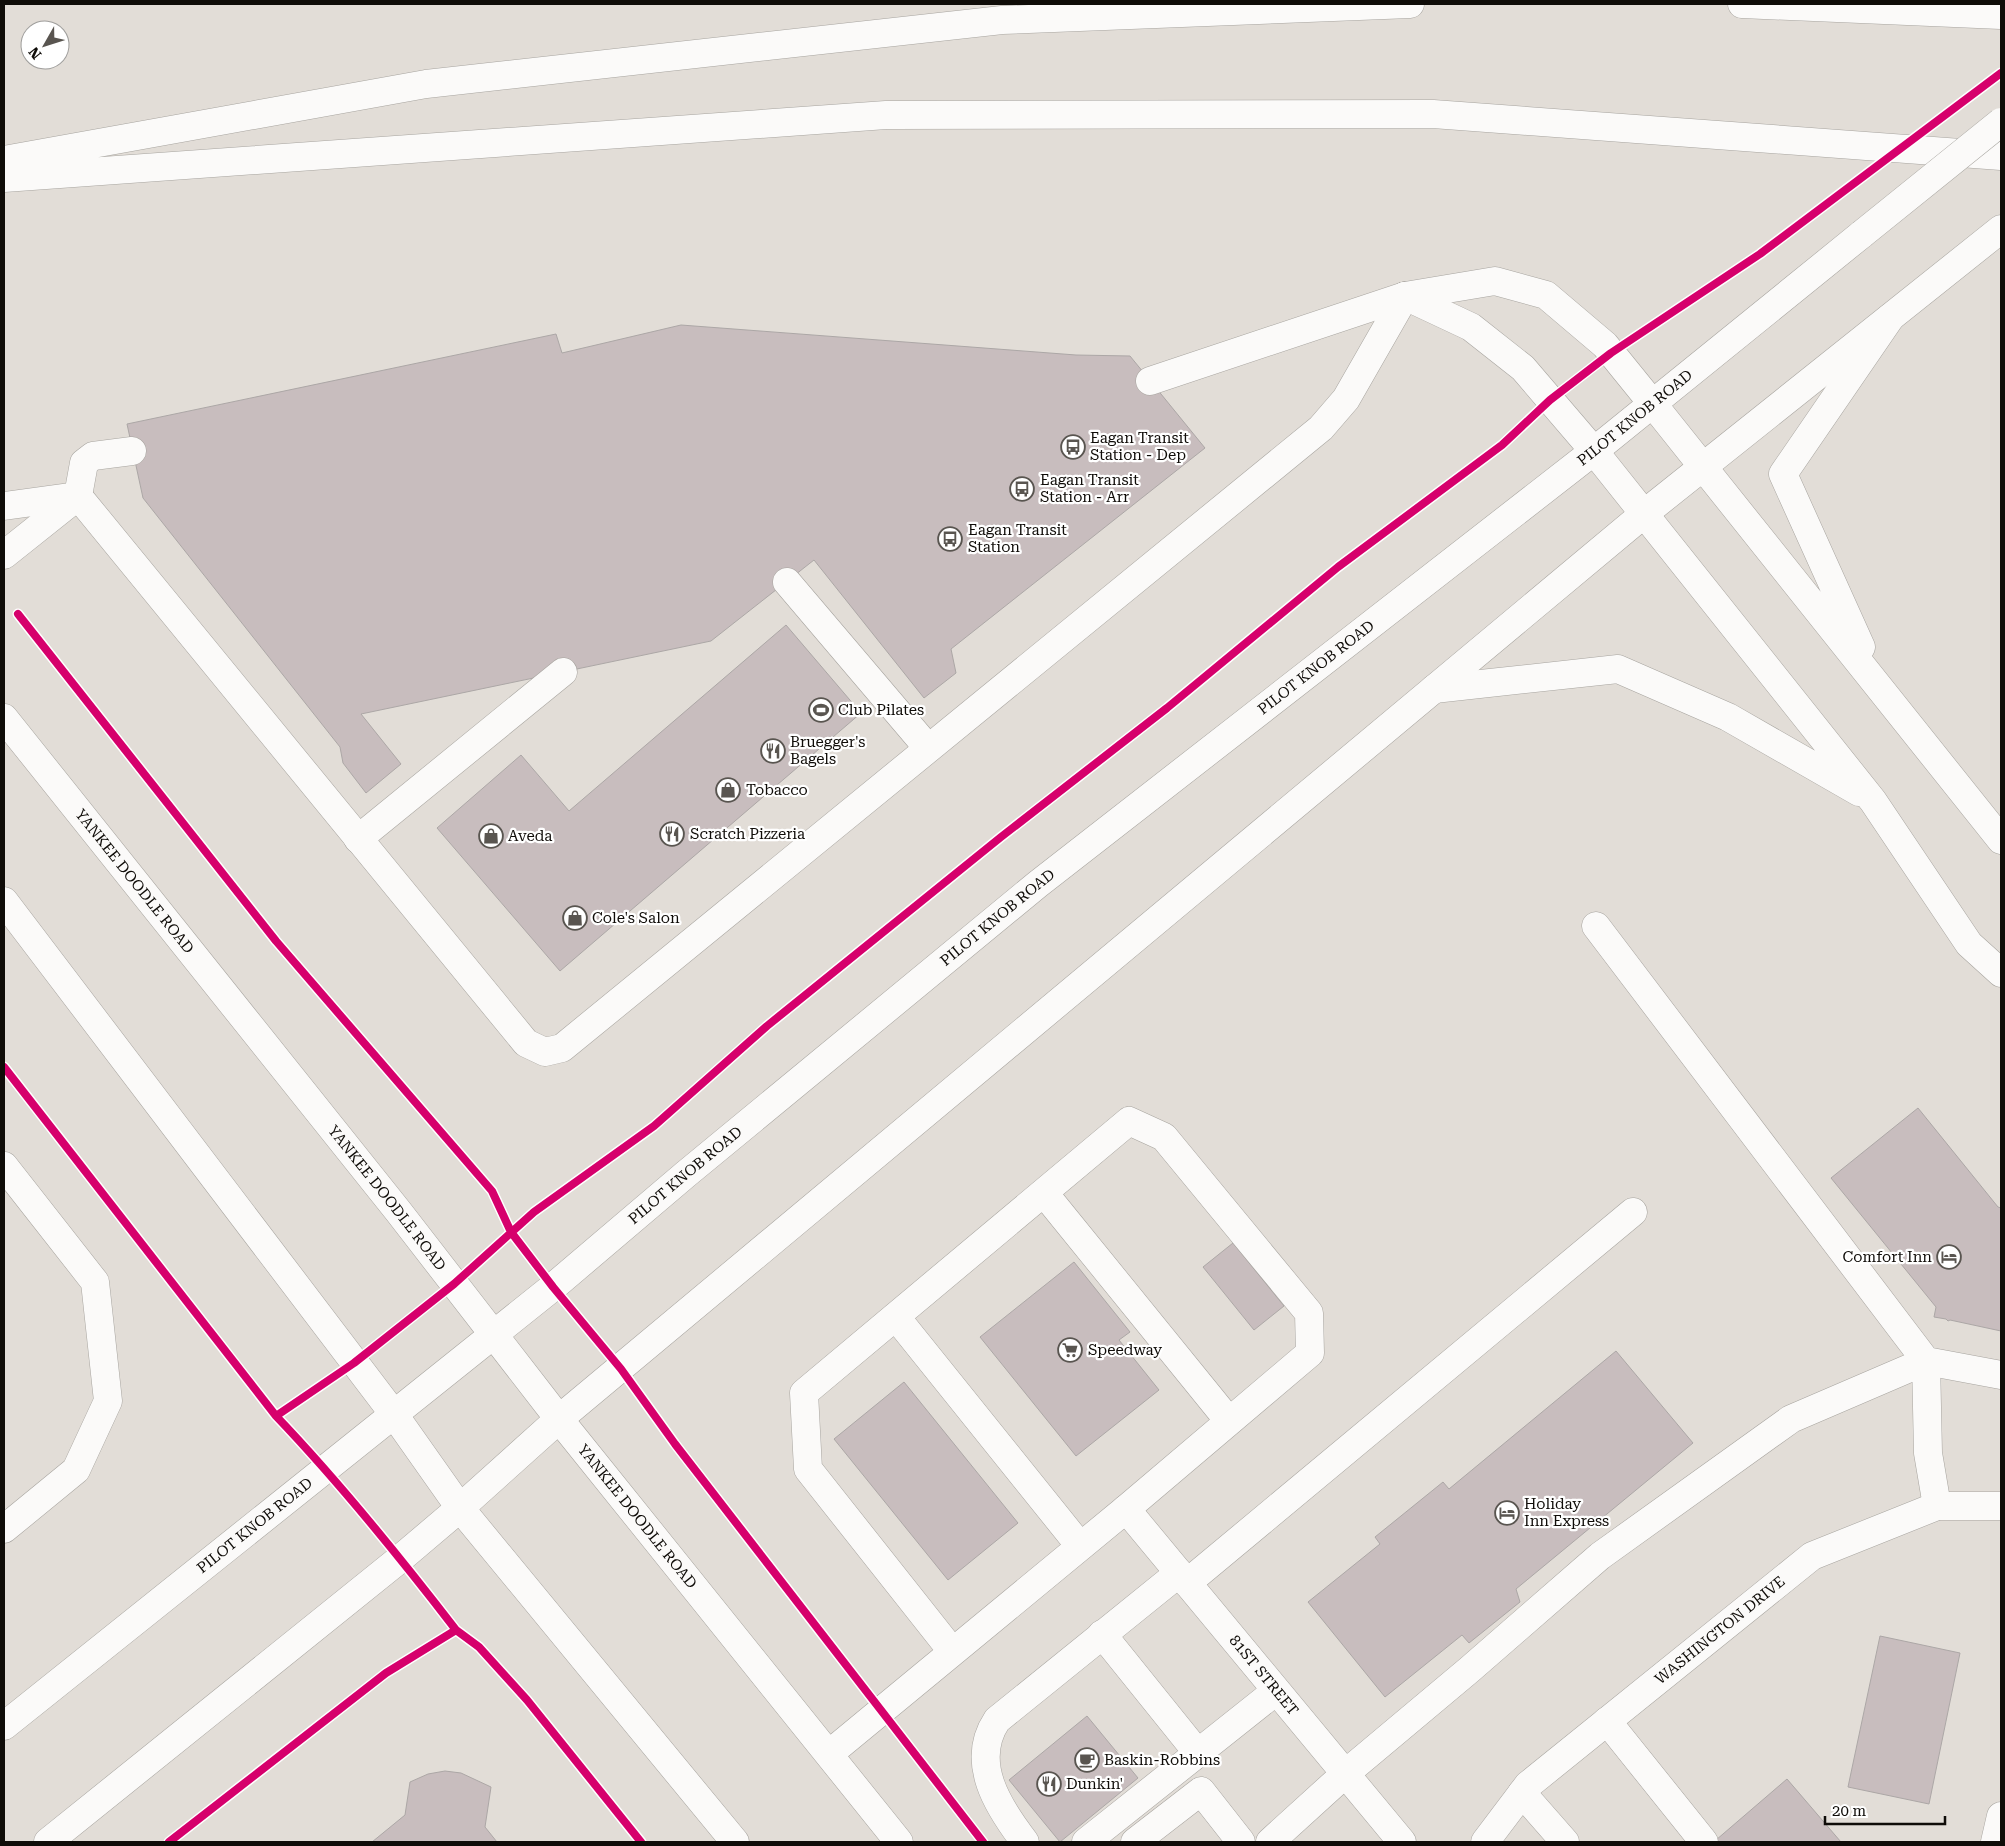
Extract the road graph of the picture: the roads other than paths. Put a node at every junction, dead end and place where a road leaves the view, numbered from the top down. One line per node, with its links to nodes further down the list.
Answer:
1 (1410, 4): 6 (main road)
2 (1742, 4): 3 (main road)
3 (2001, 15)
4 (2001, 122): 12 (main road, PILOT KNOB ROAD, bridge)
5 (2001, 156): 7 (main road)
6 (4, 160)
7 (4, 178)
8 (1994, 235): 10 (main road)
9 (1405, 296): 11 (main road); 12 (main road); 14 (main road); 25 (main road)
10 (1890, 318): 15 (main road); 22 (main road)
11 (1150, 381)
12 (1652, 403): 14 (main road, PILOT KNOB ROAD); 15 (main road)
13 (132, 451): 16 (main road)
14 (1594, 451): 18 (main road); 36 (main road, PILOT KNOB ROAD)
15 (1704, 467): 18 (main road); 22 (main road)
16 (78, 496): 17 (main road); 19 (main road); 27 (main road)
17 (4, 506)
18 (1645, 513): 23 (main road); 26 (main road)
19 (4, 555)
20 (787, 582): 25 (main road)
21 (563, 672): 27 (main road)
22 (1878, 685): 28 (main road)
23 (1434, 689): 26 (main road); 40 (main road)
24 (4, 718): 36 (main road, YANKEE DOODLE ROAD)
25 (928, 748): 27 (main road)
26 (1873, 800): 31 (main road)
27 (358, 839)
28 (2001, 840)
29 (4, 901): 39 (main road)
30 (1596, 926): 37 (main road)
31 (2001, 972)
32 (4, 1166): 46 (main road)
33 (1044, 1193): 35 (main road); 41 (main road); 41 (main road)
34 (1633, 1212): 48 (main road)
35 (896, 1317): 47 (main road); 50 (main road)
36 (494, 1335): 39 (main road, PILOT KNOB ROAD); 40 (main road, YANKEE DOODLE ROAD)
37 (1926, 1362): 38 (main road); 42 (main road); 56 (main road)
38 (2001, 1375)
39 (393, 1413): 44 (main road); 53 (main road, PILOT KNOB ROAD)
40 (559, 1419): 44 (main road); 55 (main road, YANKEE DOODLE ROAD)
41 (1230, 1421): 45 (main road)
42 (1937, 1506): 43 (main road, WASHINGTON DRIVE); 52 (main road, WASHINGTON DRIVE)
43 (2001, 1506)
44 (460, 1508): 59 (main road); 60 (main road)
45 (1126, 1509): 47 (main road); 48 (main road, 81ST STREET)
46 (4, 1529)
47 (1080, 1546): 50 (main road)
48 (1183, 1578): 49 (main road); 51 (main road, 81ST STREET)
49 (1102, 1634): 54 (main road); 62 (main road)
50 (952, 1651): 55 (main road)
51 (1276, 1691): 54 (main road); 56 (main road, 81ST STREET)
52 (1607, 1722): 57 (main road, WASHINGTON DRIVE); 70 (main road)
53 (4, 1726)
54 (1197, 1752): 63 (main road)
55 (829, 1754): 61 (main road, YANKEE DOODLE ROAD)
56 (1346, 1773): 66 (main road); 67 (main road, 81ST STREET)
57 (1522, 1793): 68 (main road, WASHINGTON DRIVE); 69 (main road)
58 (2001, 1816): 71 (main road)
59 (48, 1842)
60 (735, 1842)
61 (899, 1842)
62 (1025, 1842)
63 (1086, 1842)
64 (1135, 1842): 65 (main road)
65 (1241, 1842)
66 (1270, 1842)
67 (1402, 1842)
68 (1485, 1842)
69 (1565, 1842)
70 (1704, 1842)
71 (1995, 1842)

